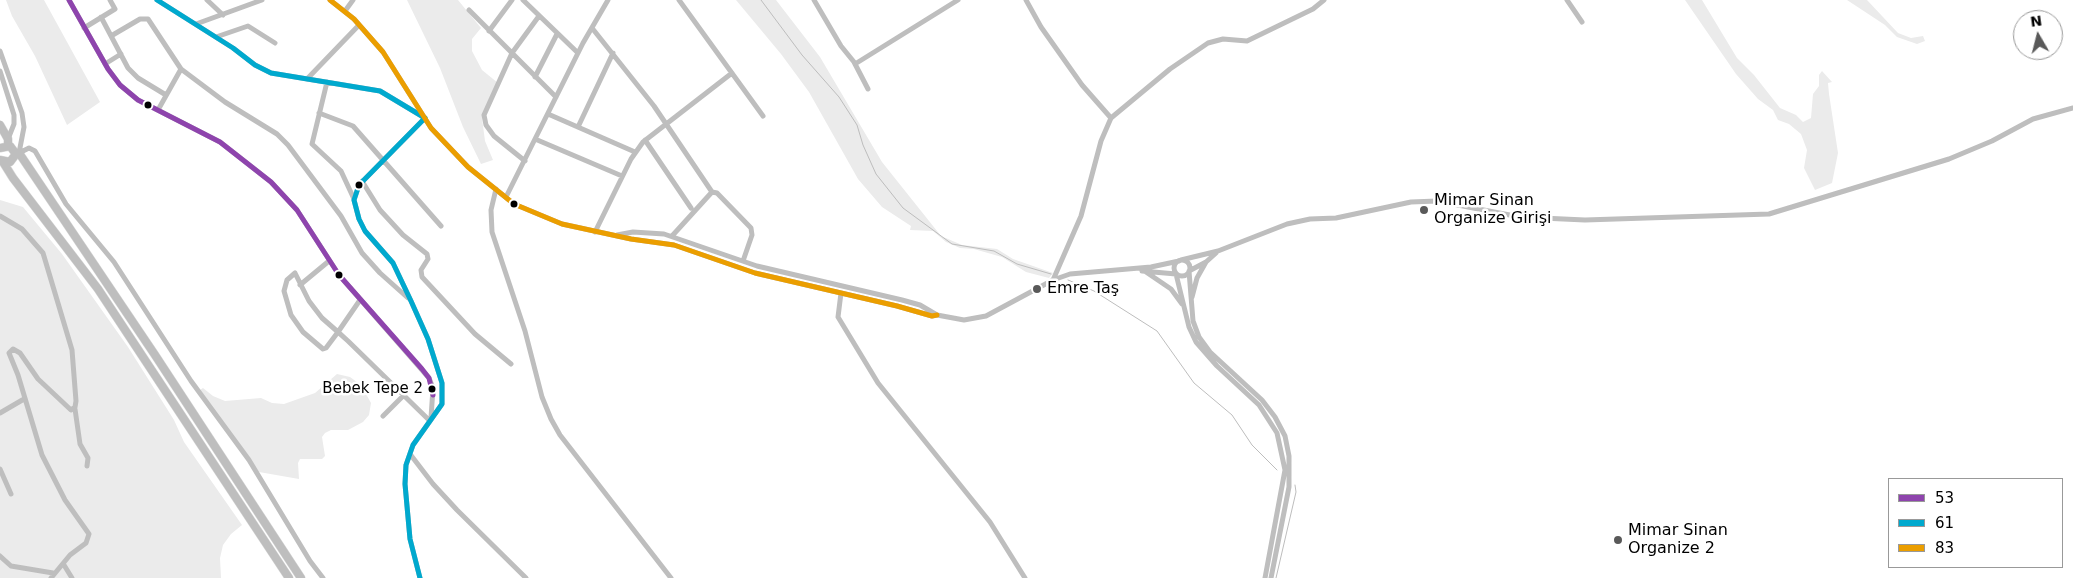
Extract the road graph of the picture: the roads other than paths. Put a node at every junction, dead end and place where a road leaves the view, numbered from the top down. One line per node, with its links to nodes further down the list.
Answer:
1 (69, 0): 25 (street)
2 (110, 0): 21 (street)
3 (157, 0): 23 (street)
4 (207, 0): 19 (street)
5 (261, 0): 19 (street)
6 (330, 0): 18 (street)
7 (353, 0): 18 (street)
8 (512, 0): 27 (street)
9 (524, 0): 20 (street)
10 (608, 0): 26 (street)
11 (679, 0): 41 (street)
12 (814, 0): 38 (street)
13 (958, 0): 38 (street)
14 (1026, 0): 54 (street)
15 (1324, 0): 54 (street)
16 (1567, 0): 22 (street)
17 (469, 10): 27 (street)
18 (345, 11): 24 (street)
19 (223, 14): 23 (street)
20 (539, 16): 28 (street); 36 (street)
21 (101, 17): 25 (street); 29 (street)
22 (1582, 22)
23 (196, 24): 30 (street)
24 (360, 25): 43 (street); 53 (street)
25 (84, 28): 37 (street)
26 (592, 28): 33 (street); 34 (street)
27 (489, 31): 36 (street)
28 (557, 34): 33 (street); 42 (street)
29 (111, 36): 35 (street); 39 (street)
30 (216, 37): 31 (street); 43 (street)
31 (275, 43)
32 (0, 51): 63 (street)
33 (578, 53): 47 (street)
34 (613, 53): 55 (street); 57 (street)
35 (121, 54): 37 (street); 46 (street)
36 (512, 54): 42 (street); 65 (street)
37 (105, 64): 49 (street)
38 (855, 64): 45 (street)
39 (181, 69): 46 (street); 93 (street)
40 (0, 71): 60 (street)
41 (732, 73): 52 (street); 55 (street)
42 (535, 77): 47 (street)
43 (307, 79): 44 (street)
44 (327, 82): 50 (street); 53 (street)
45 (868, 89)
46 (166, 95): 49 (street)
47 (556, 97): 51 (street)
48 (2073, 108): 80 (street)
49 (158, 110): 82 (street)
50 (319, 113): 64 (street); 72 (street)
51 (548, 114): 57 (street); 58 (street)
52 (763, 116)
53 (425, 118): 64 (street); 69 (street)
54 (1111, 118): 89 (street)
55 (666, 123): 59 (street); 70 (street)
56 (0, 125): 60 (highway)
57 (578, 127): 62 (street)
58 (536, 139): 65 (street); 67 (street)
59 (644, 140): 62 (street); 73 (street)
60 (8, 142): 61 (highway); 63 (highway)
61 (0, 148)
62 (635, 152): 67 (street)
63 (17, 154): 66 (highway); 114 (highway); 115 (street)
64 (382, 161): 68 (street); 76 (street)
65 (525, 161): 71 (street)
66 (2, 163): 113 (highway)
67 (622, 176): 77 (street)
68 (362, 181): 72 (street); 98 (street)
69 (496, 189): 71 (street); 118 (street)
70 (712, 192): 79 (street); 83 (street)
71 (506, 197): 77 (street)
72 (354, 200): 93 (street)
73 (690, 208)
74 (0, 209): 75 (street)
75 (1, 216): 101 (street)
76 (441, 226)
77 (595, 232): 78 (street)
78 (617, 235): 79 (street); 91 (street)
79 (672, 236): 83 (street)
80 (1218, 251): 81 (street); 84 (street)
81 (1180, 260): 85 (street); 87 (street); 88 (street)
82 (329, 261): 90 (street); 92 (street)
83 (743, 261): 96 (street)
84 (1206, 262): 87 (street); 94 (street)
85 (1124, 269): 86 (street); 89 (street)
86 (1144, 271): 88 (street); 95 (street)
87 (1189, 271): 88 (street); 94 (street)
88 (1176, 274): 95 (street)
89 (1053, 280): 96 (street)
90 (300, 284): 97 (street); 97 (street)
91 (841, 293): 96 (street); 119 (street)
92 (360, 300): 97 (street); 104 (street)
93 (411, 301): 104 (street)
94 (1190, 302): 121 (street)
95 (1185, 309): 120 (street)
96 (938, 315)
97 (338, 332): 99 (street)
98 (511, 364)
99 (404, 395): 103 (street); 104 (street)
100 (24, 399): 101 (street); 102 (street); 110 (street)
101 (74, 409): 106 (street)
102 (0, 413)
103 (382, 416)
104 (430, 421): 105 (street)
105 (410, 454): 116 (street); 117 (street)
106 (87, 466)
107 (0, 469): 108 (street)
108 (11, 494)
109 (0, 556): 111 (street)
110 (64, 565): 111 (street); 112 (street)
111 (52, 576)
112 (72, 578)
113 (289, 578)
114 (301, 578)
115 (323, 578)
116 (420, 578)
117 (526, 578)
118 (671, 578)
119 (1025, 578)
120 (1266, 578)
121 (1271, 578)

